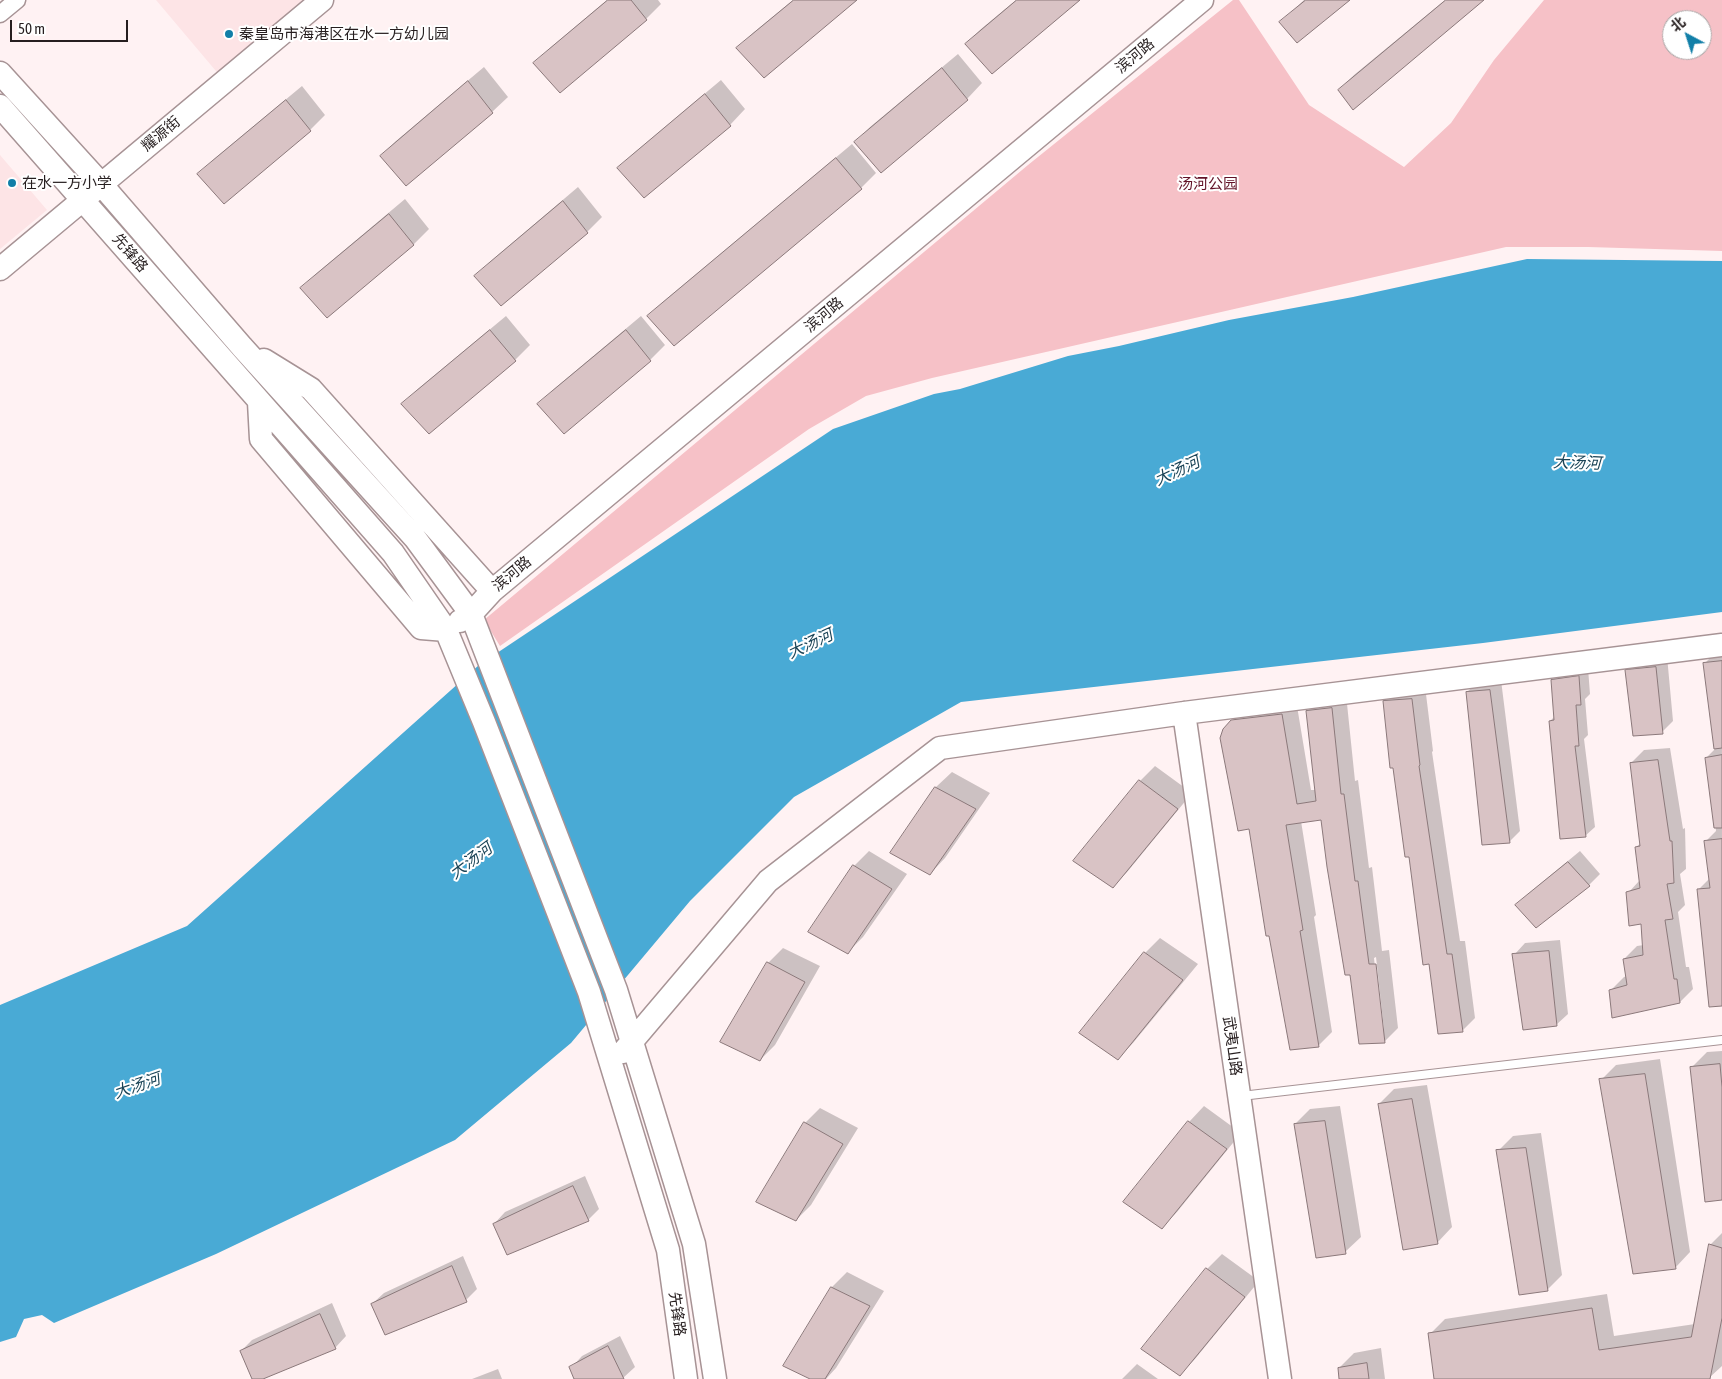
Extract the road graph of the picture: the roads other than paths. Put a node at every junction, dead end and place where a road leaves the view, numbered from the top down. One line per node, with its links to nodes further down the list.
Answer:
1 (17, 0): 4 (street)
2 (322, 0): 7 (street, 耀源街)
3 (1202, 0): 11 (street, 滨河路)
4 (0, 14)
5 (0, 73): 7 (street)
6 (0, 106): 8 (street, 先锋路)
7 (101, 184): 8 (street, 耀源街); 10 (street)
8 (83, 199): 9 (street, 耀源街); 13 (street, 先锋路)
9 (0, 269)
10 (242, 347): 11 (street); 12 (street)
11 (492, 590): 12 (street, 滨河路)
12 (471, 614): 13 (street, 滨河路); 17 (street)
13 (446, 630): 18 (street, 先锋路)
14 (1722, 645): 15 (street)
15 (1184, 713): 17 (street); 22 (street, 武夷山路)
16 (1722, 1040): 19 (lane)
17 (632, 1043): 18 (street); 21 (street)
18 (611, 1066): 20 (street, 先锋路)
19 (1250, 1095)
20 (686, 1379)
21 (715, 1379)
22 (1280, 1379)

